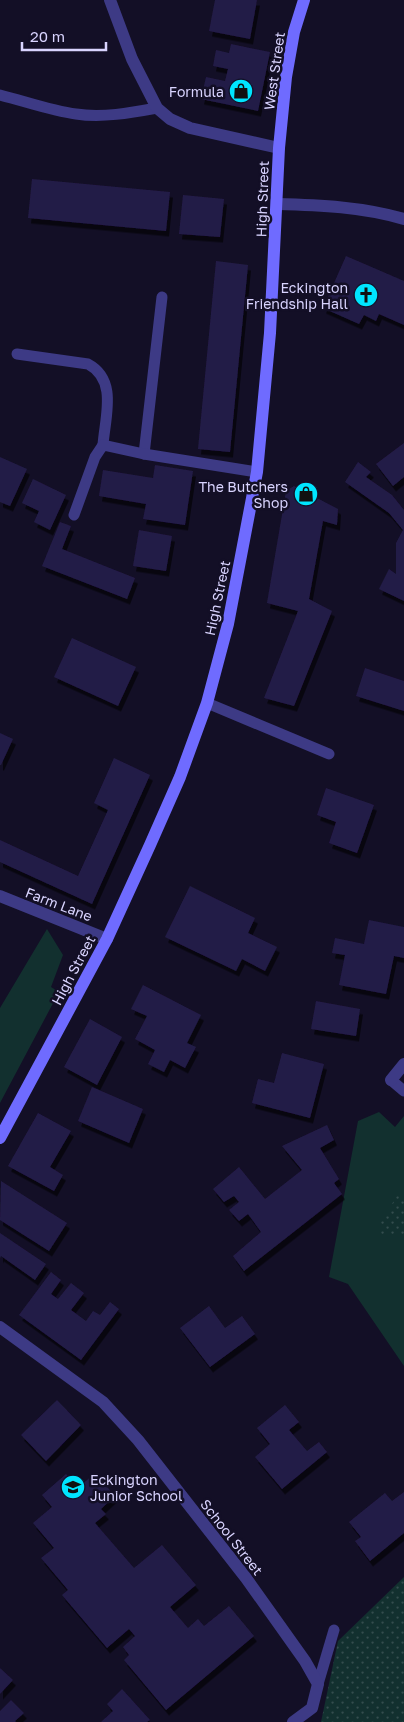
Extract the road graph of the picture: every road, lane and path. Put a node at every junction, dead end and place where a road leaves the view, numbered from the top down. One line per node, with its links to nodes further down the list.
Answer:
1 (110, 0): 4 (street)
2 (304, 0): 5 (main road, West Street)
3 (0, 95): 4 (lane)
4 (157, 108): 5 (street, High Street)
5 (279, 148): 6 (main road, High Street)
6 (277, 204): 7 (street); 12 (main road, High Street)
7 (404, 220)
8 (162, 297): 11 (lane)
9 (17, 354): 10 (lane)
10 (102, 445): 11 (lane); 13 (lane)
11 (144, 454): 12 (lane)
12 (257, 472): 14 (main road, High Street)
13 (74, 515)
14 (207, 703): 15 (lane); 17 (main road, High Street)
15 (329, 754)
16 (0, 896): 17 (street, Farm Lane)
17 (107, 939): 21 (main road, High Street)
18 (404, 1064): 19 (street)
19 (391, 1080): 20 (lane)
20 (404, 1092)
21 (0, 1138)
22 (0, 1327): 24 (street, School Street)
23 (334, 1630): 24 (lane)
24 (318, 1684): 25 (street)
25 (292, 1722)

